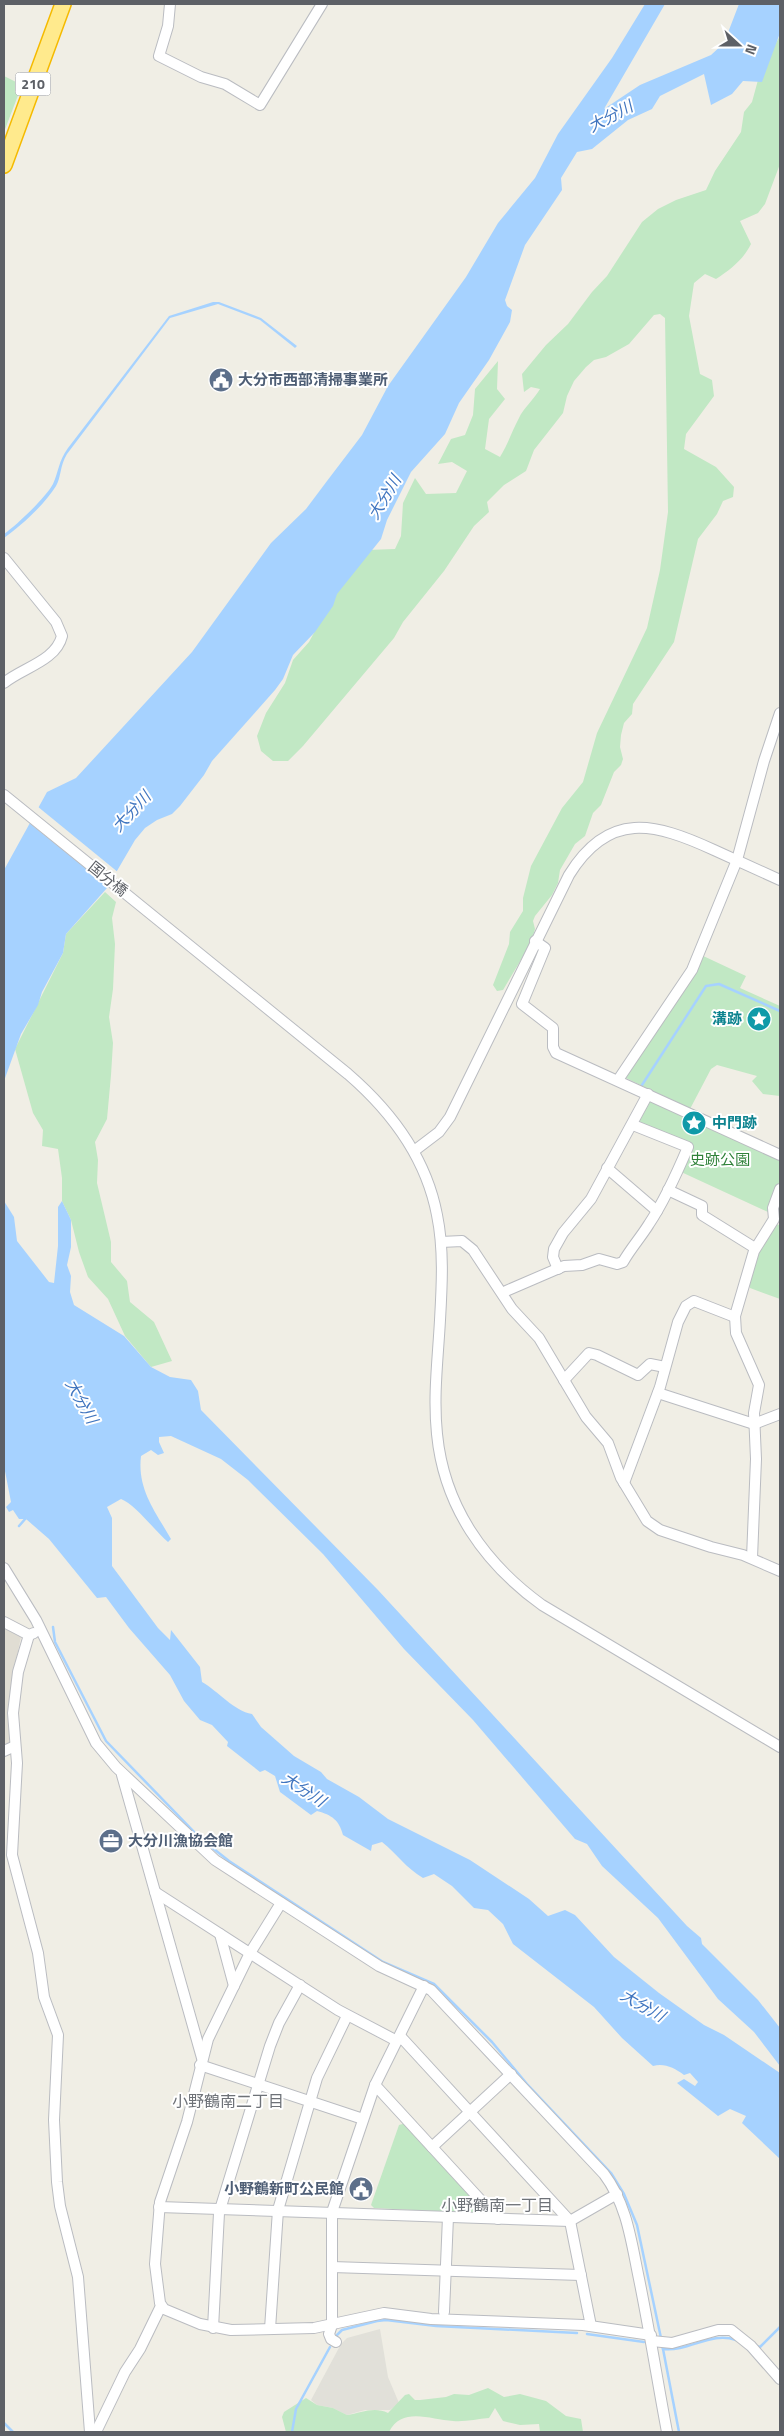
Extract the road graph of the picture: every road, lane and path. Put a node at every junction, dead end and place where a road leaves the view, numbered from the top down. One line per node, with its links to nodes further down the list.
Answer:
1 (63, 4): 4 (highway, 210)
2 (170, 4): 3 (street)
3 (322, 4)
4 (4, 164)
5 (4, 558): 6 (street)
6 (4, 683)
7 (780, 713): 11 (street)
8 (4, 791): 10 (street)
9 (4, 795): 10 (street)
10 (22, 808): 17 (street, 国分橋)
11 (737, 860): 12 (street); 13 (street); 14 (street)
12 (780, 880)
13 (535, 941): 14 (street); 17 (street)
14 (618, 1080): 15 (street)
15 (648, 1094): 16 (street); 18 (street)
16 (633, 1124): 19 (street); 21 (street)
17 (414, 1151): 24 (street, 国分橋)
18 (780, 1156)
19 (607, 1168): 22 (street); 26 (street)
20 (780, 1189): 23 (street)
21 (668, 1190): 22 (street); 25 (street)
22 (657, 1211): 26 (street)
23 (777, 1220): 25 (street)
24 (441, 1242): 30 (street); 42 (street, 国分橋)
25 (756, 1248): 28 (street)
26 (558, 1269): 27 (street)
27 (506, 1291)
28 (735, 1318): 29 (street); 33 (street)
29 (665, 1367): 30 (street); 31 (street)
30 (564, 1380): 34 (street)
31 (658, 1393): 33 (street); 34 (street)
32 (780, 1414): 33 (street)
33 (754, 1424): 35 (street)
34 (624, 1483): 35 (street)
35 (752, 1558): 37 (street)
36 (4, 1568): 39 (street)
37 (780, 1571)
38 (4, 1622): 40 (street)
39 (40, 1630): 40 (street); 44 (street)
40 (29, 1635): 41 (street)
41 (15, 1746): 43 (street); 82 (street)
42 (780, 1747)
43 (4, 1751)
44 (122, 1774): 45 (street); 46 (street)
45 (155, 1892): 47 (street); 54 (street)
46 (281, 1903): 48 (street); 51 (street)
47 (220, 1934): 48 (street); 50 (street)
48 (250, 1953): 49 (street); 50 (street)
49 (300, 1985): 52 (street); 56 (street)
50 (234, 1986): 54 (street)
51 (424, 1986): 53 (street); 55 (street)
52 (347, 2016): 53 (street); 58 (street)
53 (399, 2038): 57 (street); 59 (street)
54 (201, 2062): 56 (street); 63 (street)
55 (511, 2074): 59 (street); 62 (street)
56 (258, 2085): 58 (street); 64 (street)
57 (375, 2085): 60 (street); 61 (street)
58 (310, 2101): 60 (street); 65 (street)
59 (470, 2111): 61 (street); 69 (street)
60 (363, 2119): 66 (street)
61 (432, 2147): 68 (street)
62 (617, 2194): 69 (street); 79 (street)
63 (159, 2207): 64 (street); 73 (street)
64 (220, 2209): 65 (street); 77 (street)
65 (278, 2210): 66 (street); 78 (street)
66 (332, 2212): 67 (street); 70 (street)
67 (448, 2217): 68 (street); 71 (street)
68 (498, 2219): 69 (street)
69 (570, 2221): 72 (street)
70 (332, 2266): 71 (street); 75 (street)
71 (446, 2270): 72 (street); 74 (street)
72 (581, 2275): 76 (street)
73 (161, 2306): 77 (street); 83 (street)
74 (444, 2312)
75 (332, 2325): 76 (street); 78 (street); 80 (street)
76 (591, 2326): 79 (street)
77 (213, 2328): 78 (street)
78 (270, 2329)
79 (651, 2338): 81 (street); 84 (street)
80 (336, 2342)
81 (780, 2379)
82 (90, 2432)
83 (96, 2432)
84 (667, 2432)

